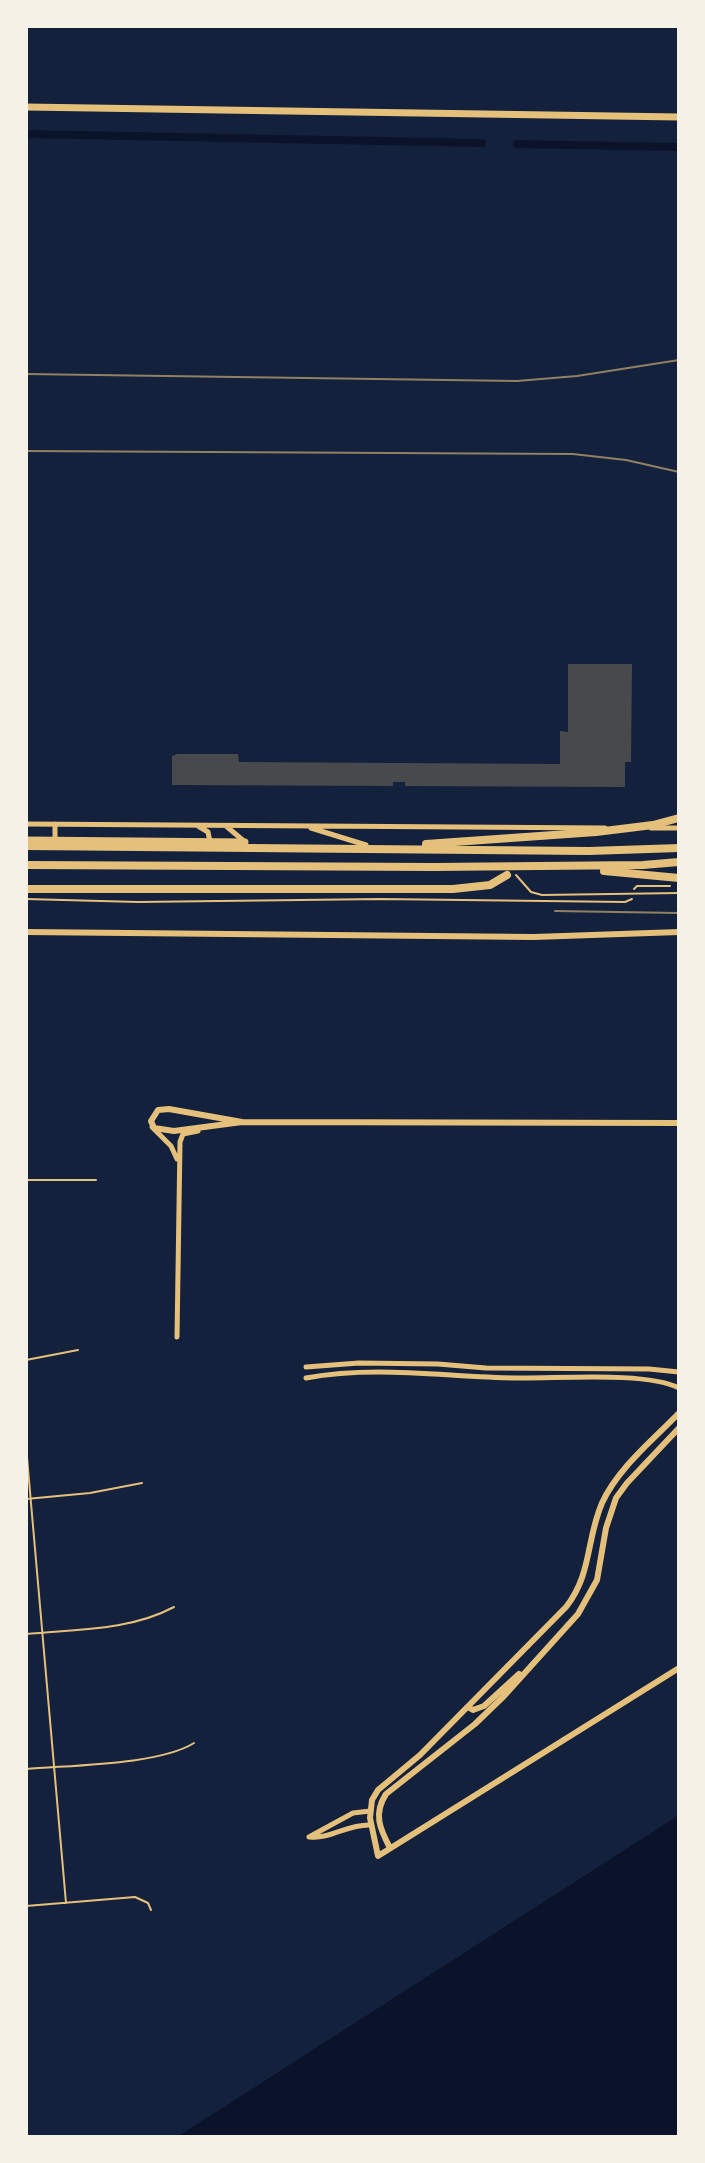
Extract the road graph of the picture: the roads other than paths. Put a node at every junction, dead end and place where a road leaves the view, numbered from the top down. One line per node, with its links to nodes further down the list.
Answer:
1 (26, 107): 2 (main road)
2 (679, 117)
3 (679, 818): 14 (highway)
4 (26, 824): 5 (street)
5 (55, 824): 6 (street); 10 (street)
6 (190, 824): 7 (street); 11 (street)
7 (222, 824): 8 (street); 12 (street)
8 (290, 825): 9 (street); 14 (street)
9 (679, 828)
10 (55, 841): 11 (main road); 13 (main road)
11 (210, 842): 12 (main road)
12 (245, 842)
13 (26, 843): 14 (highway)
14 (368, 846): 15 (highway)
15 (679, 848)
16 (679, 862): 18 (highway)
17 (26, 865): 18 (highway)
18 (512, 872): 19 (highway); 20 (highway); 21 (lane)
19 (679, 878)
20 (26, 889)
21 (679, 893)
22 (26, 932): 23 (street)
23 (679, 932)
24 (242, 1122): 25 (street); 26 (street); 26 (street); 27 (street)
25 (679, 1123)
26 (152, 1124): 27 (street)
27 (178, 1164): 30 (street)
28 (26, 1180): 29 (lane)
29 (96, 1180)
30 (177, 1337)
31 (78, 1350): 32 (lane)
32 (26, 1360)
33 (306, 1367): 34 (street)
34 (679, 1372)
35 (306, 1378): 36 (street)
36 (679, 1388)
37 (679, 1413): 47 (street)
38 (679, 1428): 45 (street)
39 (26, 1446): 41 (lane)
40 (142, 1483): 41 (lane)
41 (28, 1499): 43 (lane)
42 (174, 1607): 43 (lane)
43 (42, 1632): 44 (lane); 49 (lane)
44 (26, 1634)
45 (543, 1653): 47 (street); 53 (street)
46 (679, 1668): 53 (street)
47 (468, 1707): 51 (street)
48 (194, 1743): 49 (lane)
49 (54, 1767): 50 (lane); 54 (lane)
50 (26, 1769)
51 (370, 1811): 52 (street); 52 (street)
52 (370, 1825): 53 (street)
53 (390, 1848)
54 (66, 1903): 55 (lane); 56 (lane)
55 (26, 1906)
56 (151, 1910)

